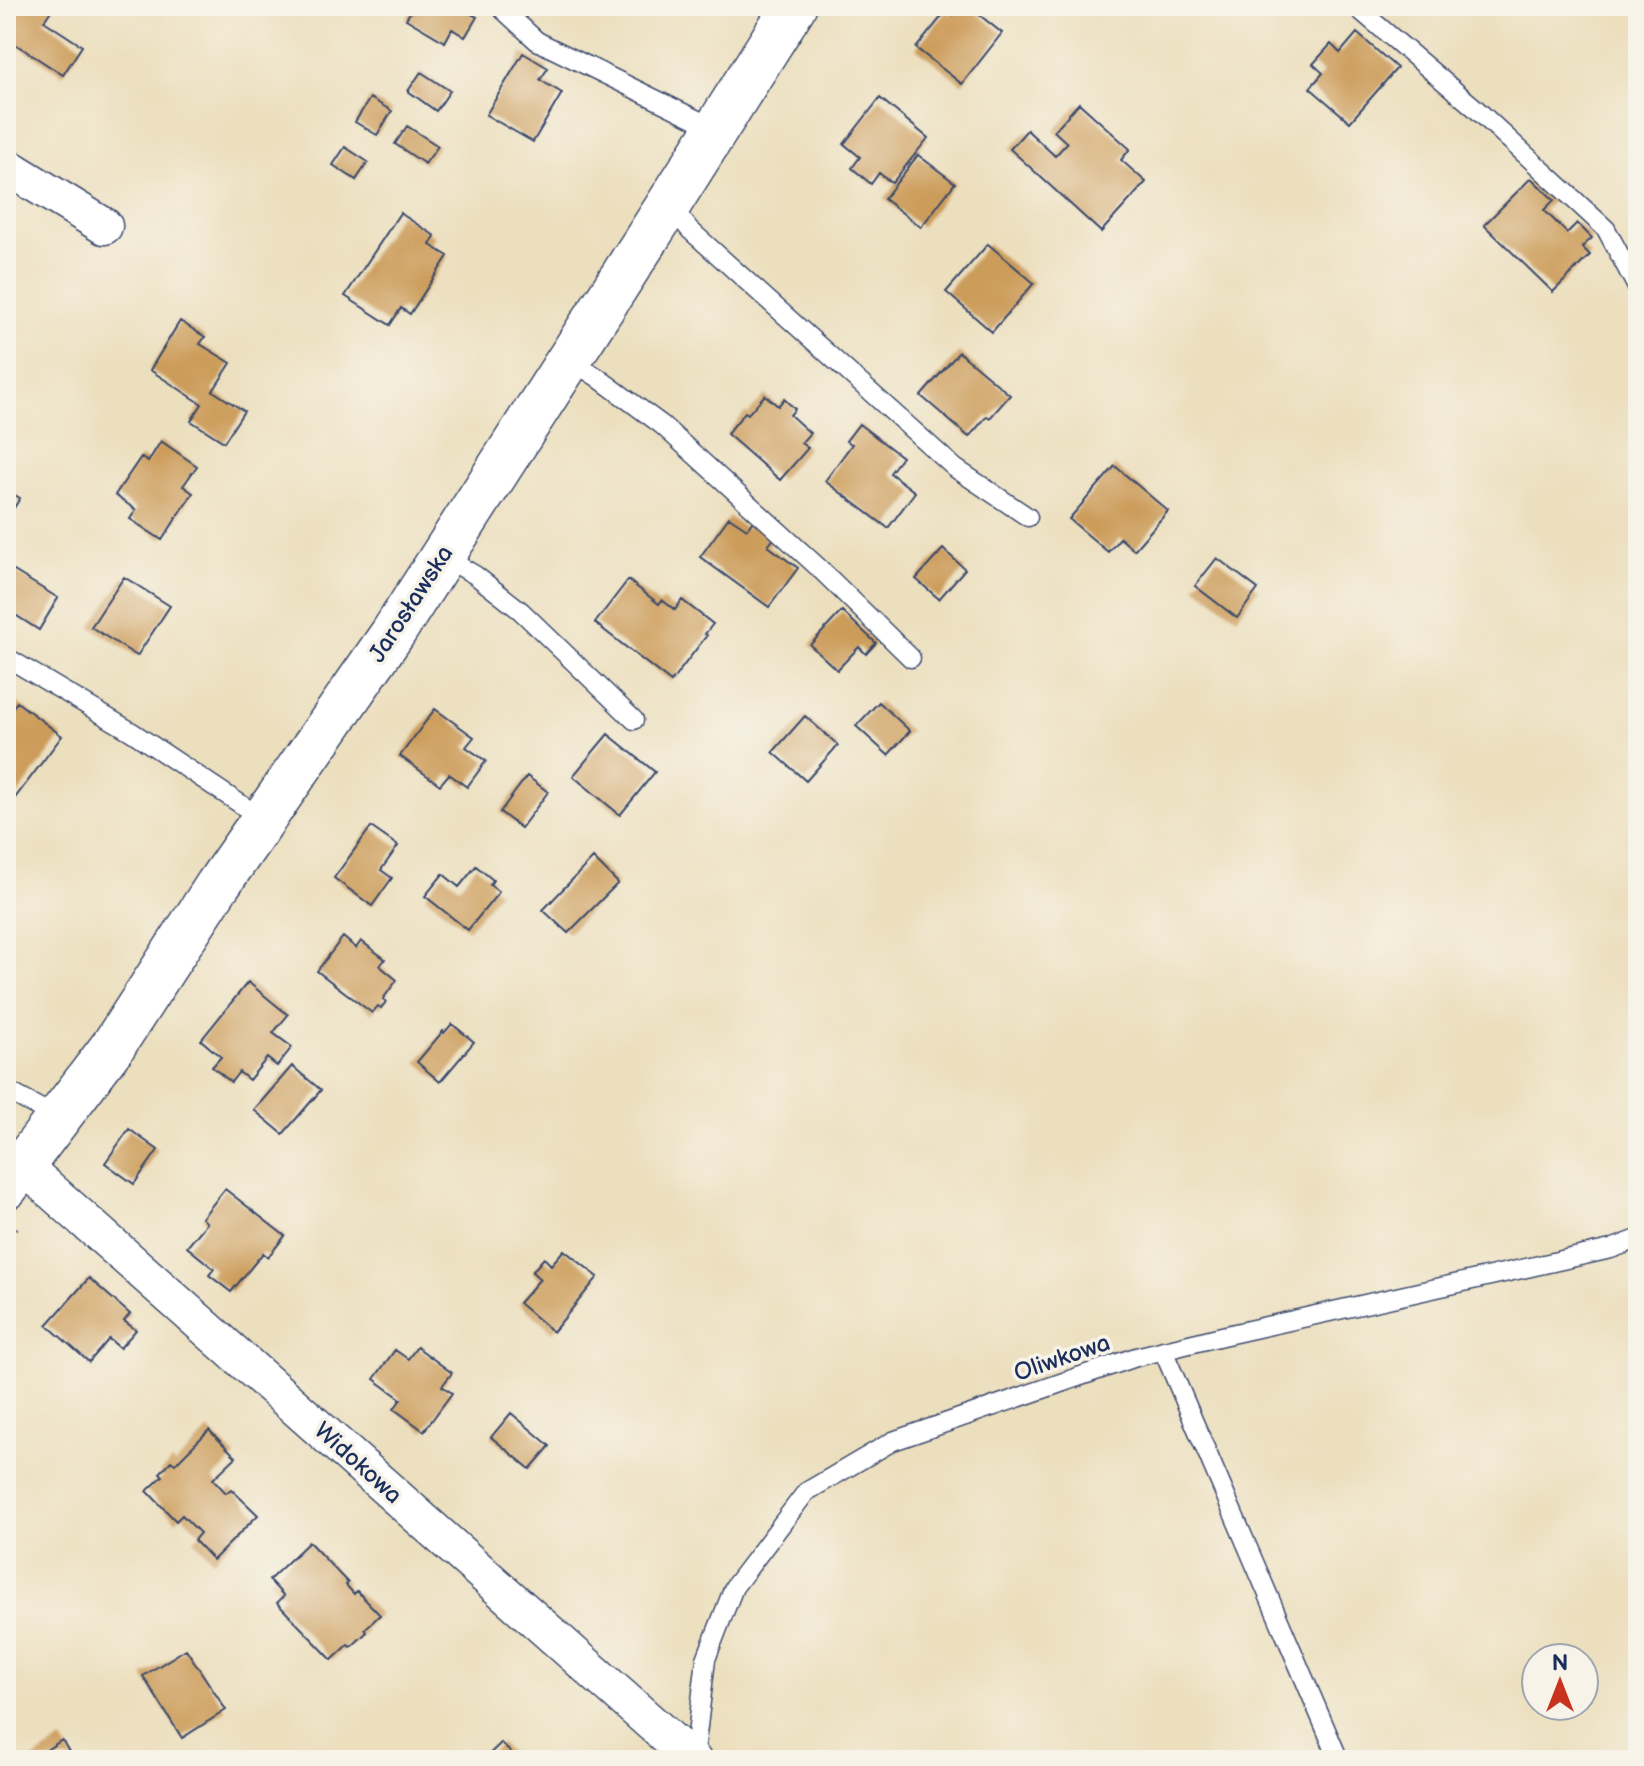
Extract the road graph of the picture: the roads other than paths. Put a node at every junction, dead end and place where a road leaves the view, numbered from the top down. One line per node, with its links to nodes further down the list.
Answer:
1 (499, 6): 4 (lane)
2 (794, 6): 4 (main road, Jarosławska)
3 (1355, 6): 8 (lane)
4 (716, 129): 6 (main road, Jarosławska)
5 (6, 166): 7 (street)
6 (669, 204): 9 (main road, Jarosławska); 10 (lane)
7 (104, 226)
8 (1638, 289)
9 (569, 359): 11 (main road, Jarosławska); 13 (lane)
10 (1028, 517)
11 (442, 556): 14 (lane); 15 (main road, Jarosławska)
12 (6, 657): 15 (lane)
13 (911, 658)
14 (634, 720)
15 (263, 819): 17 (main road, Jarosławska)
16 (6, 1090): 17 (lane)
17 (58, 1118): 18 (main road, Jarosławska)
18 (14, 1176): 21 (street, Widokowa)
19 (1638, 1239): 20 (lane, Oliwkowa)
20 (1163, 1350): 21 (lane, Oliwkowa); 22 (lane)
21 (694, 1760)
22 (1339, 1760)

